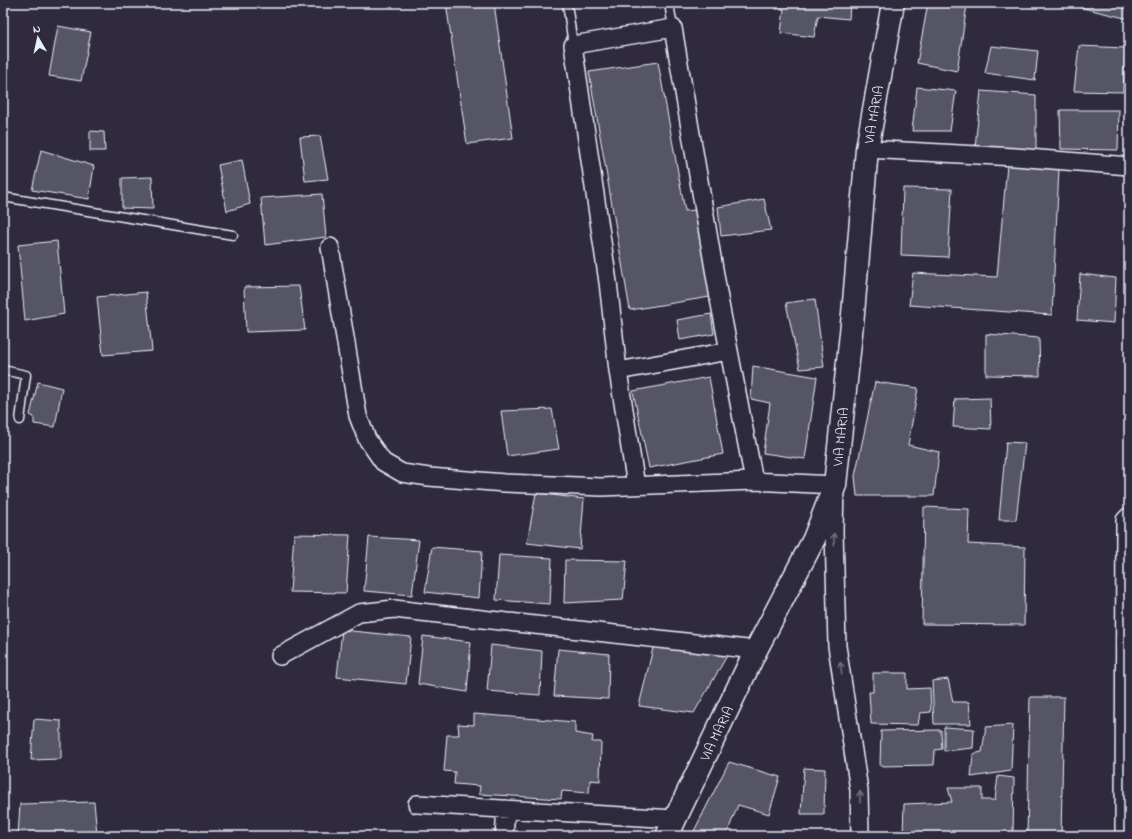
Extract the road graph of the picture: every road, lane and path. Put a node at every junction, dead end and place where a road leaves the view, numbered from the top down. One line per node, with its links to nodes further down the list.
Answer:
1 (567, 3): 5 (lane)
2 (669, 3): 4 (lane)
3 (893, 3): 6 (street, VIA MARIA)
4 (673, 28): 5 (street); 11 (street)
5 (573, 45): 13 (street)
6 (867, 149): 7 (street); 16 (street, VIA MARIA)
7 (1129, 166)
8 (3, 197): 9 (lane)
9 (232, 235)
10 (330, 247): 17 (street)
11 (729, 351): 13 (street); 15 (street)
12 (3, 370): 14 (lane)
13 (618, 371): 17 (street)
14 (20, 420)
15 (754, 481): 16 (street); 17 (street)
16 (835, 485): 19 (street, VIA MARIA); 26 (street, one-way to 16)
17 (636, 486)
18 (1129, 516): 22 (street)
19 (756, 650): 20 (street); 24 (street, VIA MARIA)
20 (280, 656)
21 (418, 804): 23 (street)
22 (1124, 808): 27 (street); 28 (street)
23 (506, 809): 24 (street); 25 (street)
24 (671, 828)
25 (504, 836)
26 (860, 836)
27 (1115, 836)
28 (1124, 836)

